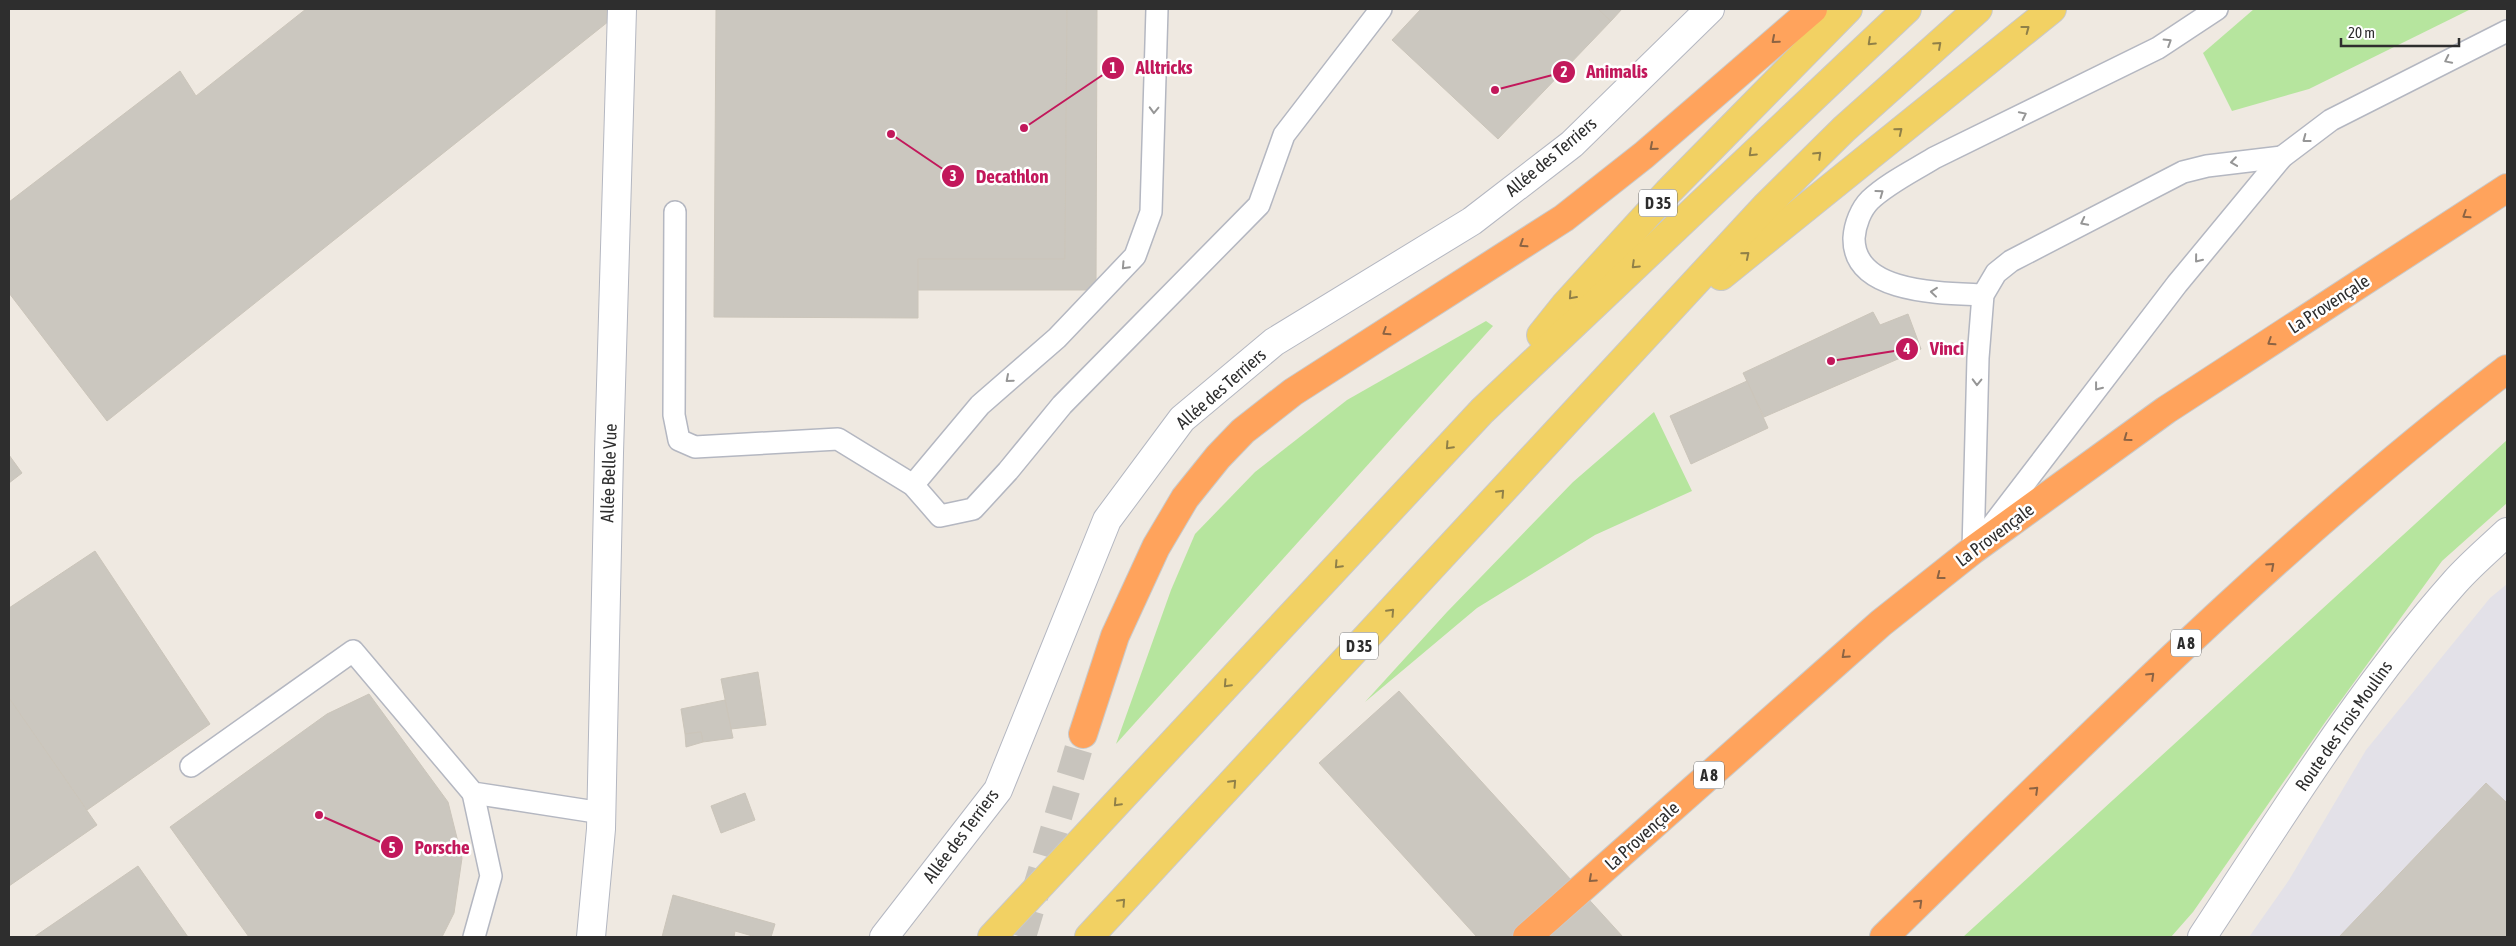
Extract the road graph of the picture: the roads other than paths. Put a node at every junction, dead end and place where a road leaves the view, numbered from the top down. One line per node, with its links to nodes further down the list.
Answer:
1 (622, 9): 25 (street, Allée Belle Vue)
2 (1157, 9): 19 (lane, one-way to 19)
3 (1381, 9): 19 (lane)
4 (1710, 9): 28 (street, Allée des Terriers)
5 (1812, 9): 22 (highway, one-way to 22)
6 (1848, 9): 18 (main road, D 35, one-way to 18)
7 (1906, 9): 18 (main road, one-way to 18)
8 (1978, 9): 16 (main road, D 35, one-way to 8)
9 (2052, 9): 16 (main road, one-way to 9)
10 (2217, 9): 15 (lane, one-way to 10)
11 (2507, 31): 12 (lane, one-way to 12)
12 (2282, 157): 15 (lane, one-way to 15); 21 (lane, one-way to 21)
13 (2507, 188): 21 (highway, La Provençale / A 8, one-way to 21)
14 (675, 212): 19 (lane)
15 (1983, 295): 21 (lane, one-way to 21)
16 (1628, 354): 30 (main road, D 35, one-way to 16)
17 (2507, 369): 32 (highway, A 8, one-way to 17)
18 (1482, 411): 29 (main road, D 35, one-way to 29)
19 (913, 485)
20 (2507, 532): 33 (street, Route des Trois Moulins)
21 (1973, 550): 31 (highway, La Provençale / A 8, one-way to 31)
22 (1083, 734)
23 (191, 766): 24 (lane)
24 (473, 793): 25 (lane); 26 (lane)
25 (602, 813): 27 (street, Allée Belle Vue)
26 (474, 937)
27 (591, 937)
28 (884, 937)
29 (992, 937)
30 (1089, 937)
31 (1527, 937)
32 (1884, 937)
33 (2202, 937)

